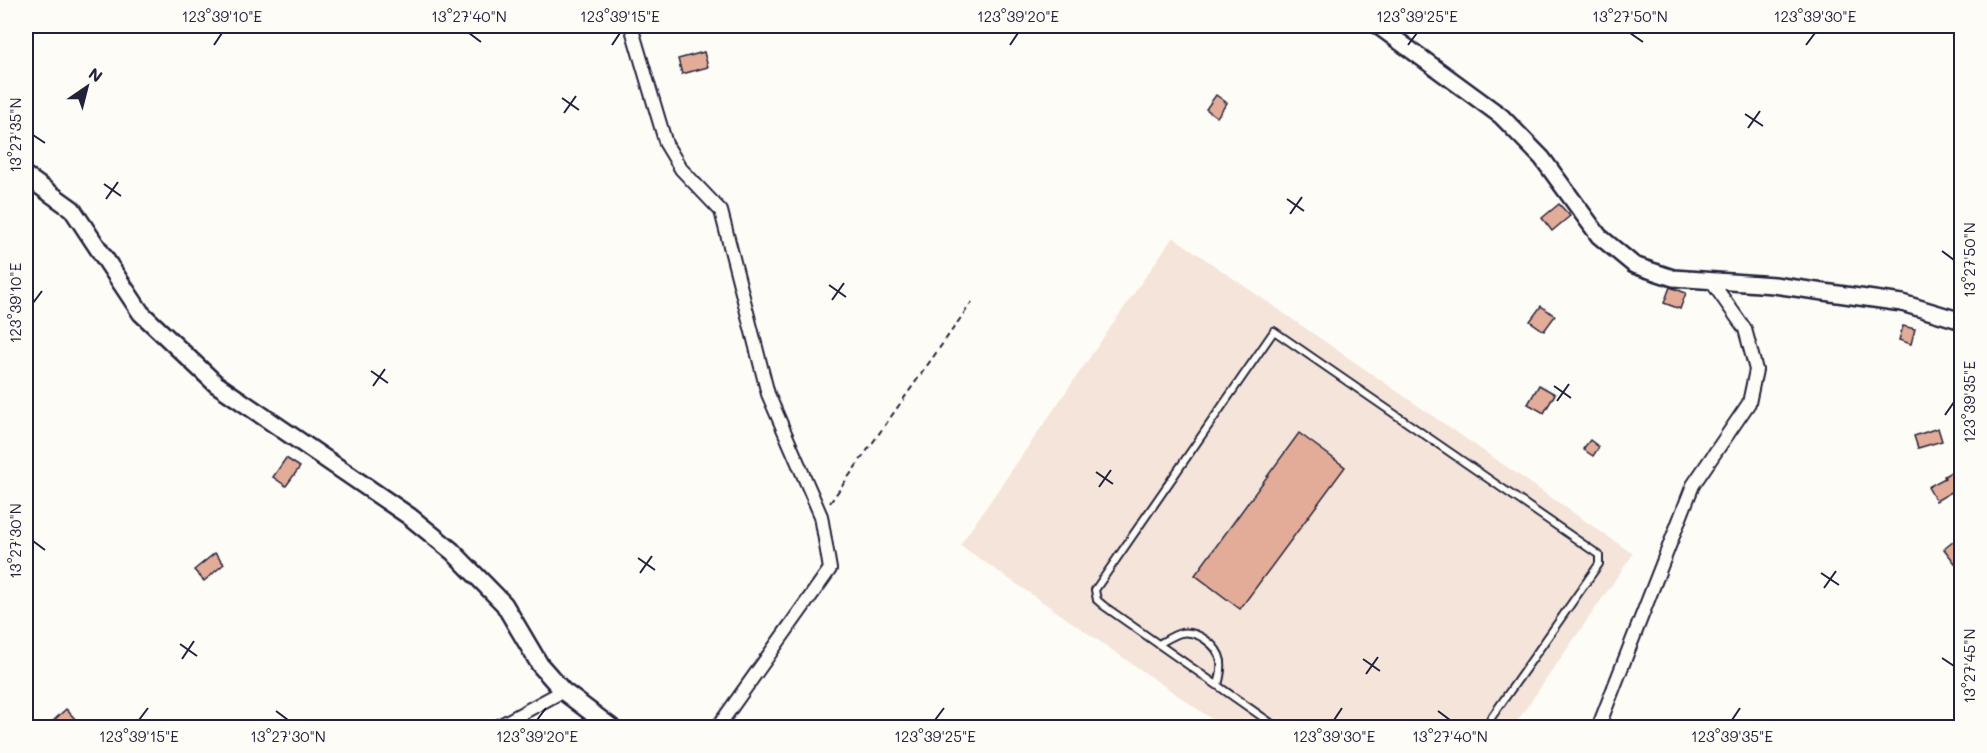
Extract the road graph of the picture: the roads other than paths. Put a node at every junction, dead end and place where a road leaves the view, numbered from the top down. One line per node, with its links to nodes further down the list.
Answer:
1 (631, 26): 11 (street)
2 (1378, 26): 4 (street)
3 (26, 176): 8 (main road)
4 (1711, 281): 5 (street); 14 (street)
5 (1962, 321)
6 (1159, 644): 7 (lane); 7 (lane); 13 (lane)
7 (1218, 685): 12 (lane)
8 (563, 691): 9 (street); 10 (main road)
9 (495, 728)
10 (612, 728)
11 (717, 728)
12 (1278, 728)
13 (1484, 728)
14 (1598, 728)

